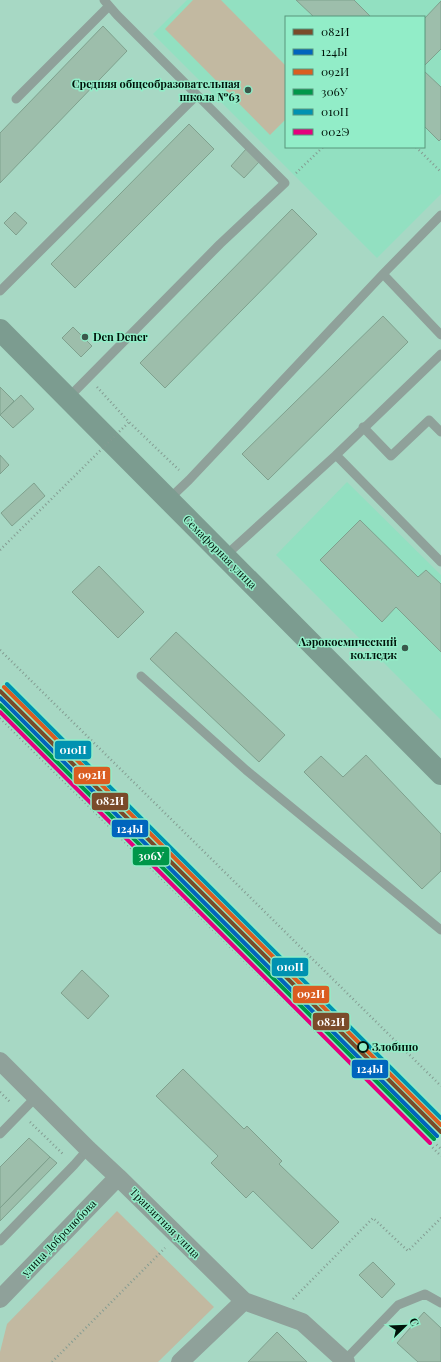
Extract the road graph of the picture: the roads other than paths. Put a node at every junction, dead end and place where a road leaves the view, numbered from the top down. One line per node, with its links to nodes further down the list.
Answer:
1 (106, 3): 2 (lane); 3 (lane)
2 (197, 95): 6 (lane); 10 (lane)
3 (16, 99)
4 (441, 215): 5 (lane)
5 (383, 274): 8 (lane); 14 (lane)
6 (0, 291)
7 (0, 330): 10 (highway, Семафорная улица)
8 (441, 335)
9 (441, 354): 11 (lane)
10 (68, 398): 14 (highway, Семафорная улица)
11 (363, 427): 12 (lane); 13 (lane)
12 (441, 432)
13 (336, 455): 15 (lane); 16 (lane)
14 (168, 500): 15 (highway, Семафорная улица)
15 (225, 556): 18 (highway, Семафорная улица)
16 (441, 562)
17 (141, 676): 19 (lane)
18 (441, 774)
19 (441, 930)
20 (0, 1061): 21 (street, Транзитная улица)
21 (36, 1097): 22 (lane); 23 (street, Транзитная улица)
22 (0, 1134)
23 (88, 1149): 24 (street, Транзитная улица); 25 (lane)
24 (118, 1177): 26 (street, улица Добролюбова); 27 (street, Транзитная улица)
25 (0, 1241)
26 (0, 1300)
27 (244, 1301): 29 (street, Транзитная улица); 30 (street)
28 (441, 1303): 29 (lane)
29 (344, 1361)
30 (180, 1362)

